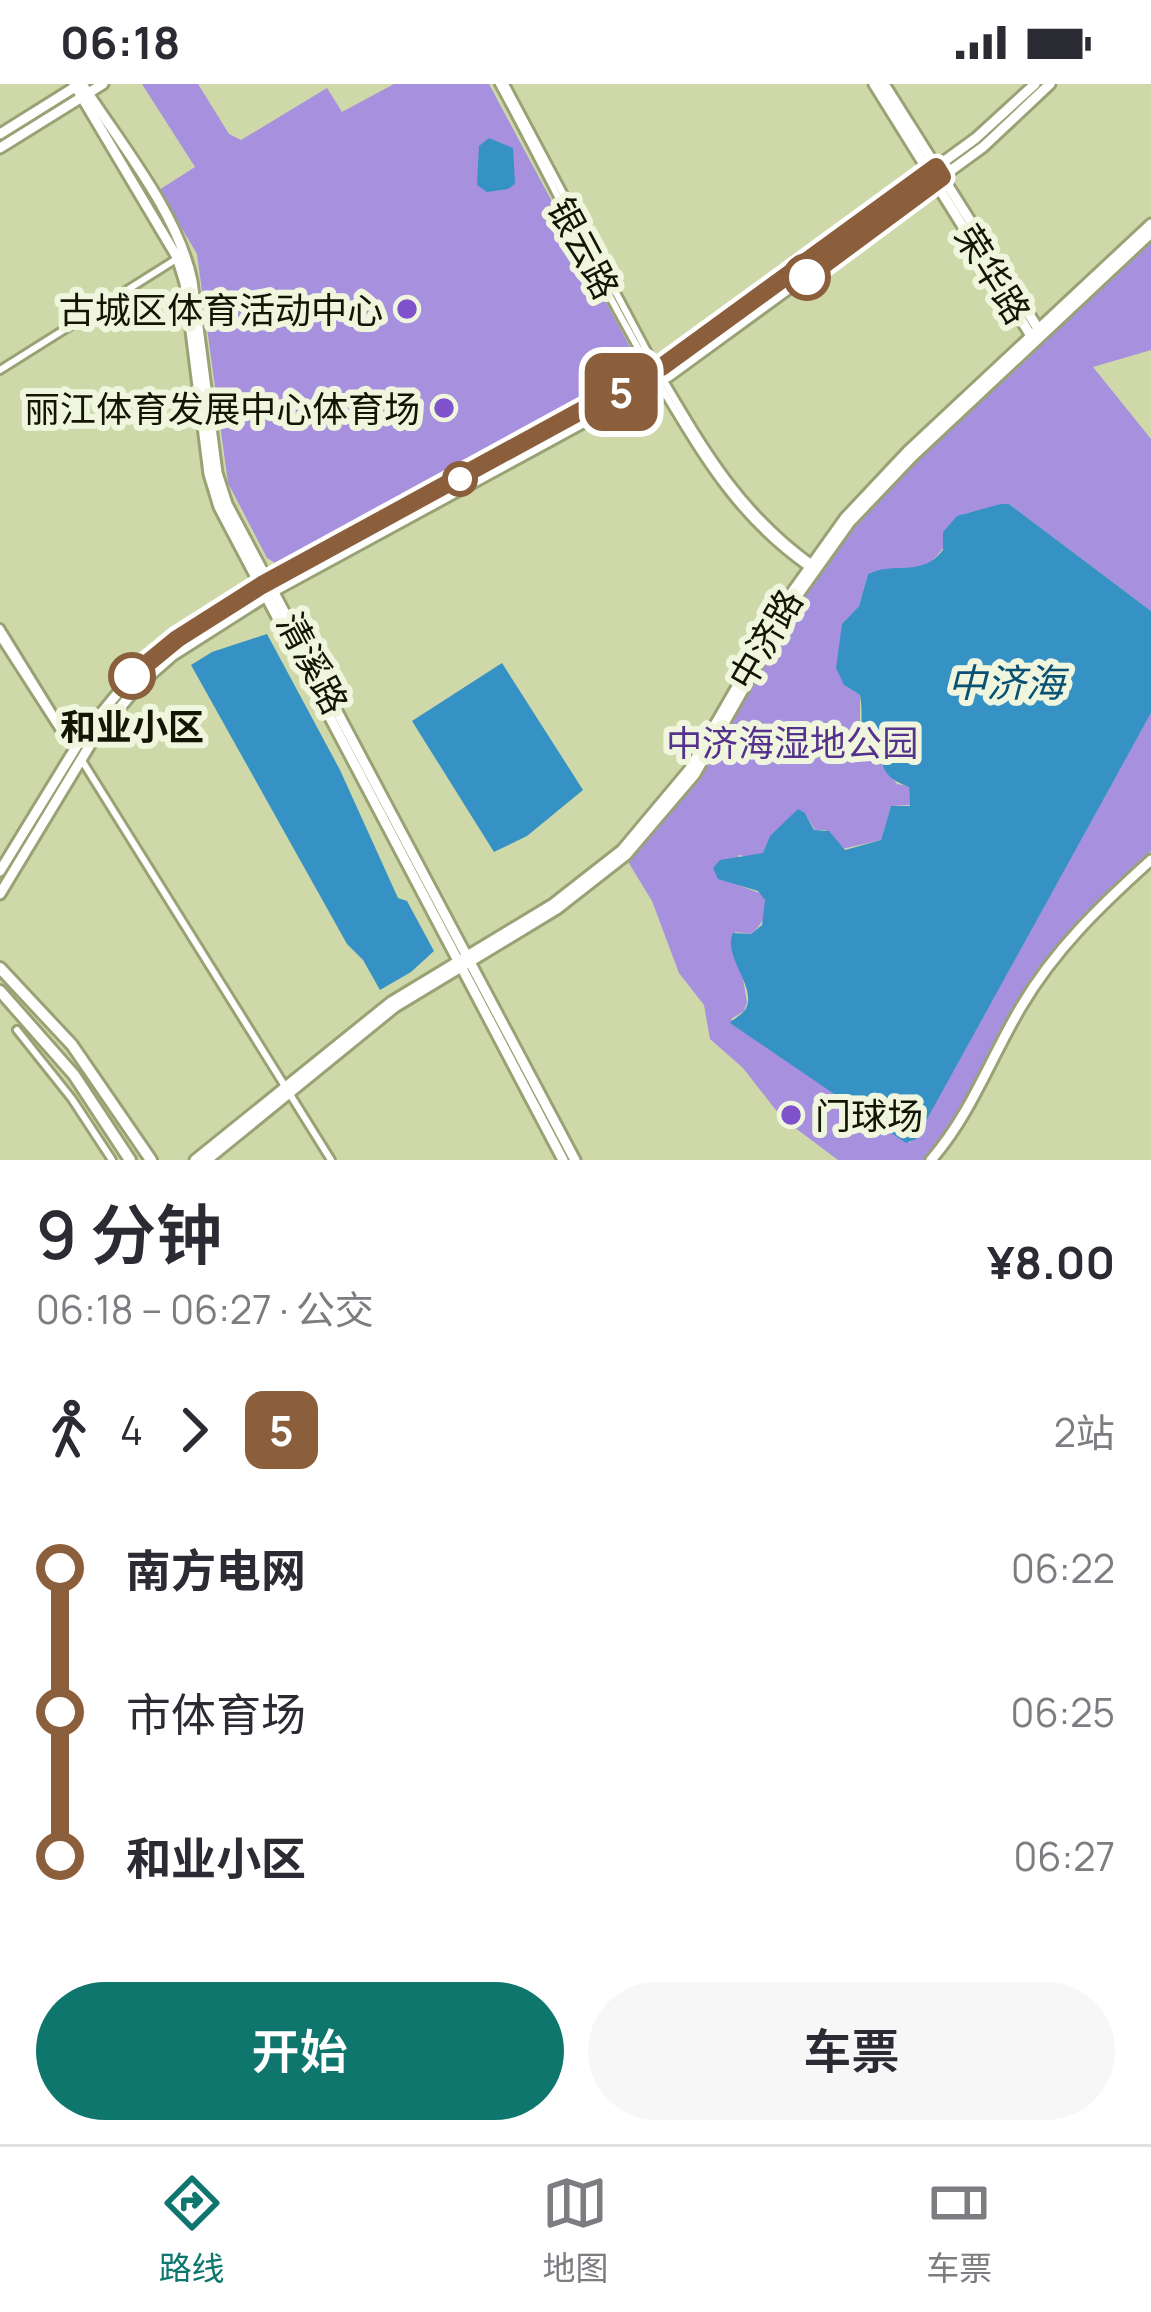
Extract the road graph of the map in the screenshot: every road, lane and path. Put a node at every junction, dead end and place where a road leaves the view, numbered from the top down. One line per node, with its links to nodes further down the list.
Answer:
1 (103, 84): 7 (street)
2 (502, 84): 15 (street, 银云路)
3 (874, 84): 10 (street, 荣华路)
4 (884, 84): 10 (street, 荣华路)
5 (1035, 84): 10 (street)
6 (1050, 84): 10 (street)
7 (80, 88): 8 (street); 9 (street); 12 (street, 清溪路); 17 (street, 清溪路)
8 (0, 134)
9 (0, 148)
10 (936, 174): 13 (street, 荣华路); 15 (street)
11 (1151, 229): 13 (street, 中济路)
12 (178, 257): 14 (street); 17 (street, 清溪路)
13 (1037, 335): 16 (street, 中济路)
14 (0, 370)
15 (657, 376): 16 (street, 银云路); 17 (street)
16 (814, 568): 24 (street, 中济路)
17 (269, 588): 19 (street); 20 (street); 24 (street, 清溪路)
18 (0, 632): 19 (street)
19 (74, 748): 20 (street); 22 (street)
20 (80, 759): 23 (street); 28 (street)
21 (1151, 863): 37 (street)
22 (0, 871)
23 (0, 894)
24 (462, 961): 28 (street, 中济路); 35 (street, 清溪路); 36 (street, 清溪路)
25 (0, 968): 31 (main road)
26 (0, 992): 29 (main road)
27 (17, 1030): 30 (street)
28 (288, 1091): 32 (street, 中济路); 33 (street, 中济路); 34 (street)
29 (128, 1159)
30 (112, 1160)
31 (151, 1160)
32 (195, 1160)
33 (207, 1160)
34 (331, 1160)
35 (563, 1160)
36 (575, 1160)
37 (935, 1160)

